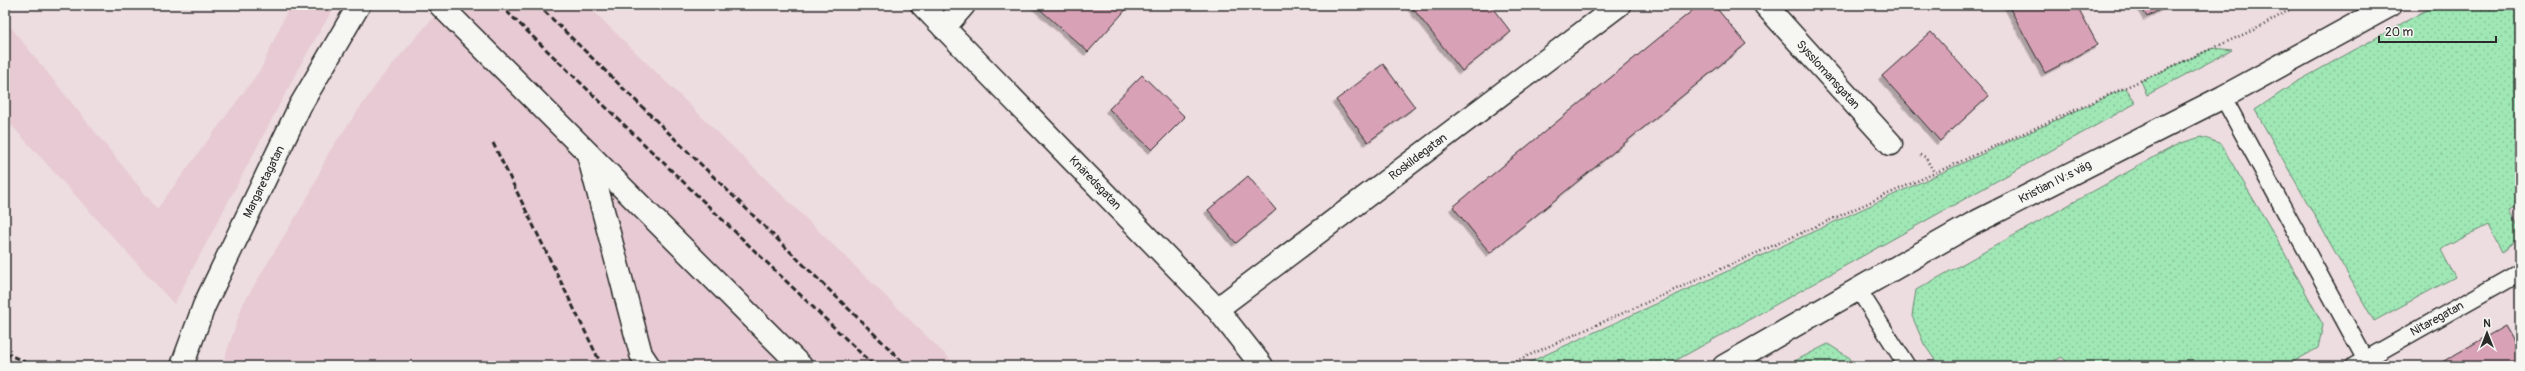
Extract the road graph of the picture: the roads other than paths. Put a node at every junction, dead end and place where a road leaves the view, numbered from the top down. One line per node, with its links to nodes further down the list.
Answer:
1 (359, 5): 16 (street, Margaretagatan)
2 (440, 5): 11 (street)
3 (922, 5): 8 (street, Knäredsgatan)
4 (964, 5): 8 (street)
5 (1618, 5): 14 (street, Roskildegatan)
6 (1765, 5): 10 (street, Sysslomansgatan)
7 (2391, 5): 9 (street, Kristian IV:s väg)
8 (944, 28): 14 (street, Knäredsgatan)
9 (2223, 97): 13 (street, Kristian IV:s väg); 15 (lane)
10 (1891, 144)
11 (588, 153): 17 (street); 18 (street)
12 (2518, 278): 15 (lane, Nitaregatan)
13 (1858, 289): 20 (street, Kristian IV:s väg); 21 (lane)
14 (1217, 309): 19 (street, Knäredsgatan)
15 (2363, 364)
16 (182, 366)
17 (649, 366)
18 (801, 366)
19 (1262, 366)
20 (1724, 366)
21 (1907, 366)

